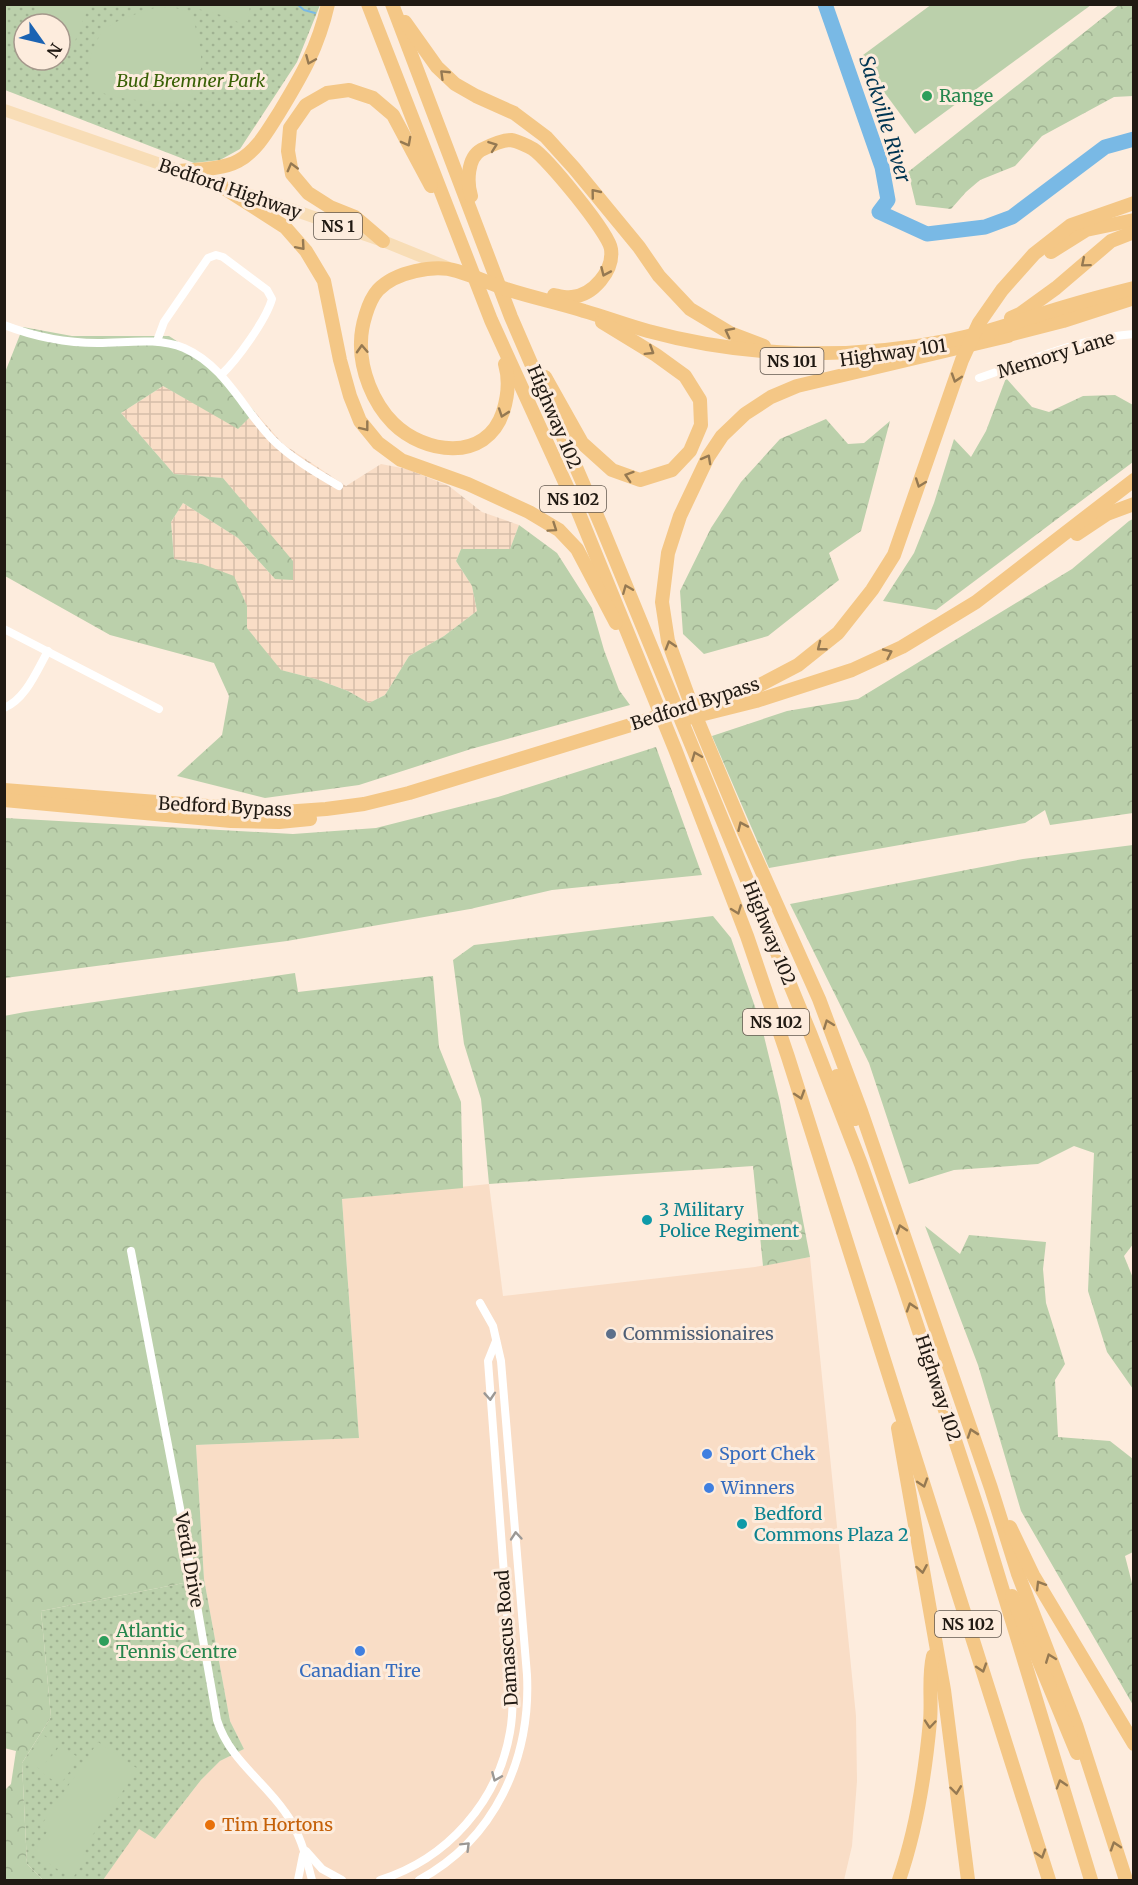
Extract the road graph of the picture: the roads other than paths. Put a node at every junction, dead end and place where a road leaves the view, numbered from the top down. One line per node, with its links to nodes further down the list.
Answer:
1 (328, 4): 5 (highway, one-way to 5)
2 (369, 4): 10 (highway, Highway 102 / NS 102)
3 (393, 4): 13 (highway, Highway 102 / NS 102); 26 (highway, one-way to 3)
4 (4, 110): 5 (main road, Bedford Highway / NS 1)
5 (179, 171): 6 (main road, Bedford Highway / NS 1)
6 (221, 186): 11 (main road, Bedford Highway / NS 1); 35 (highway, one-way to 35)
7 (1134, 203): 16 (highway, Bedford Bypass)
8 (1134, 220): 16 (highway)
9 (1134, 232): 24 (highway, one-way to 24)
10 (459, 237): 11 (highway, one-way to 10); 17 (highway, Highway 102 / NS 102)
11 (383, 241): 12 (main road, Bedford Highway / NS 1)
12 (459, 272): 15 (highway, Highway 101 / NS 101); 17 (highway, Highway 101, one-way to 12)
13 (493, 272): 15 (highway, one-way to 15); 20 (highway, Highway 102 / NS 102)
14 (1134, 288): 24 (highway, Highway 101 / NS 101)
15 (510, 290): 19 (highway, Highway 101 / NS 101)
16 (1002, 290): 36 (highway, Bedford Bypass, one-way to 36)
17 (482, 296): 35 (highway, Highway 102 / NS 102)
18 (1134, 300): 23 (highway, Highway 101 / NS 101)
19 (582, 310): 20 (highway, one-way to 20); 23 (highway, Highway 101 / NS 101); 26 (highway, Highway 101 / NS 101)
20 (511, 316): 42 (highway, Highway 102 / NS 102, one-way to 20)
21 (4, 325): 25 (street)
22 (1134, 334): 28 (street, Memory Lane)
23 (1008, 336): 43 (highway, one-way to 23)
24 (954, 340): 26 (highway, Highway 101 / NS 101)
25 (157, 341): 27 (street); 27 (street)
26 (783, 354)
27 (221, 375): 30 (street)
28 (979, 378)
29 (1134, 480): 32 (highway, Bedford Bypass)
30 (339, 486)
31 (1134, 504): 32 (highway)
32 (976, 602): 36 (highway, Bedford Bypass, one-way to 32)
33 (4, 629): 34 (street)
34 (48, 651): 37 (street); 38 (street)
35 (658, 705): 47 (highway, Highway 102 / NS 102, one-way to 47)
36 (712, 706): 39 (highway, Bedford Bypass)
37 (4, 708)
38 (159, 709)
39 (626, 731): 40 (highway, Bedford Bypass); 41 (highway, Bedford Bypass)
40 (4, 790)
41 (4, 800)
42 (726, 829): 43 (highway); 49 (highway, Highway 102 / NS 102, one-way to 42)
43 (884, 1178): 48 (highway, one-way to 43)
44 (131, 1251): 53 (street, Verdi Drive)
45 (480, 1303): 46 (street, Damascus Road)
46 (497, 1340): 54 (street, Damascus Road, one-way to 54); 58 (street, Damascus Road, one-way to 46)
47 (886, 1367): 50 (highway, one-way to 50); 61 (highway, Highway 102 / NS 102, one-way to 61)
48 (991, 1488): 51 (highway, one-way to 48); 52 (highway, one-way to 48)
49 (982, 1522): 52 (highway); 62 (highway, Highway 102 / NS 102, one-way to 49)
50 (936, 1645): 59 (highway, one-way to 59); 60 (highway, one-way to 60)
51 (1134, 1744)
52 (1103, 1812): 63 (highway, one-way to 52)
53 (302, 1845): 55 (street, Verdi Drive); 56 (street, Verdi Drive); 57 (street)
54 (380, 1880)
55 (298, 1881)
56 (312, 1881)
57 (342, 1881)
58 (419, 1881)
59 (899, 1881)
60 (968, 1881)
61 (1049, 1881)
62 (1090, 1881)
63 (1126, 1881)

